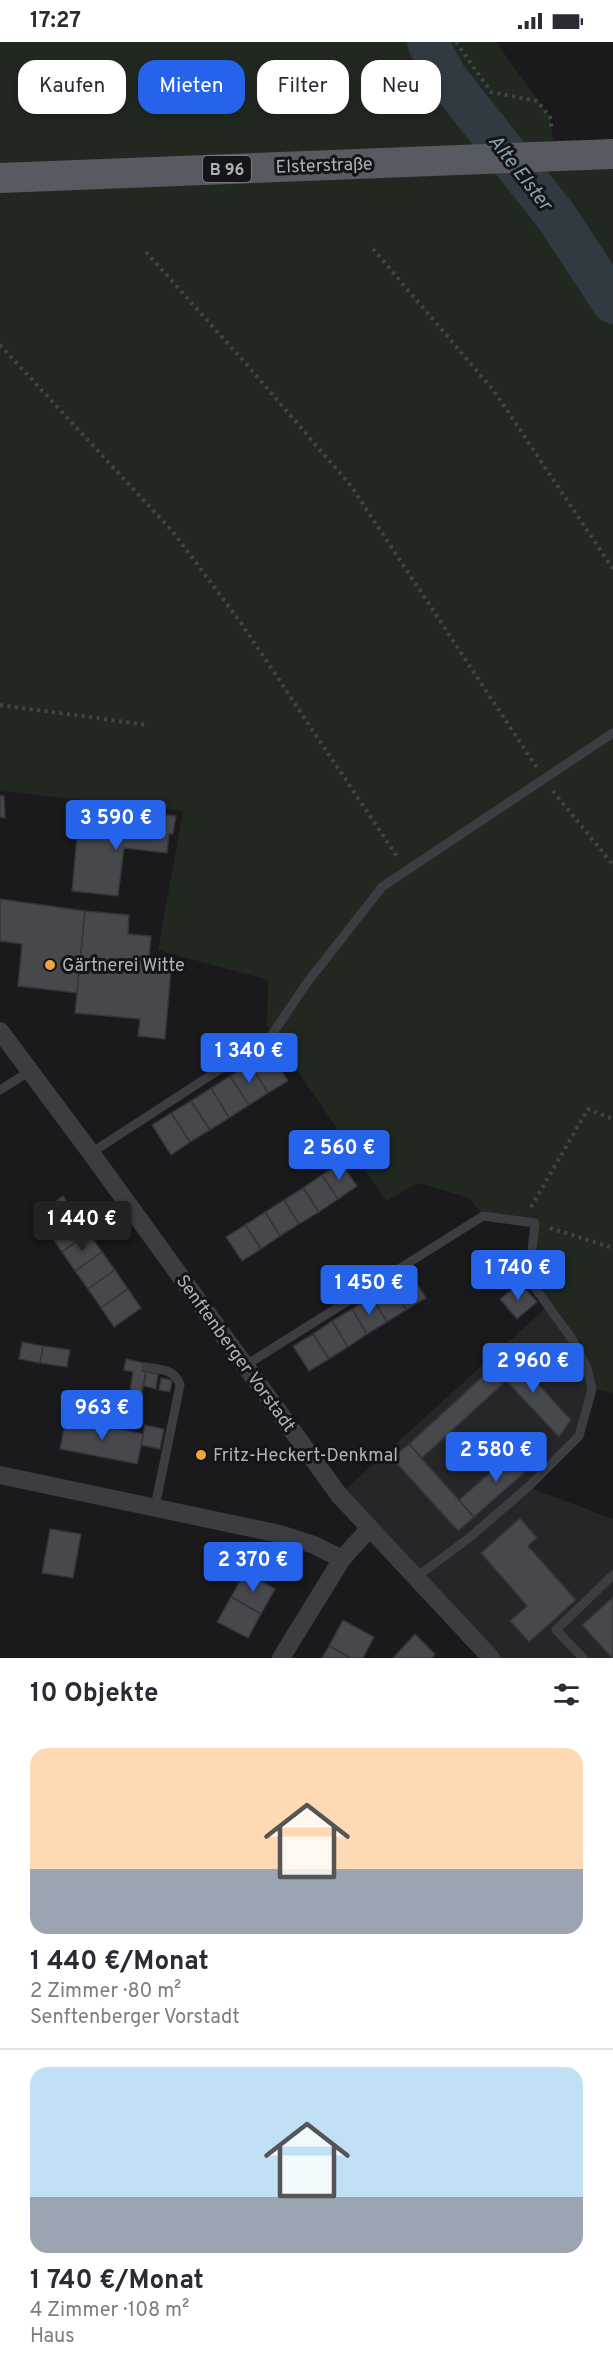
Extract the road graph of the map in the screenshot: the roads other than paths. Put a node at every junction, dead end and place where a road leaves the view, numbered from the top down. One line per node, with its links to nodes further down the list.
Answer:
1 (613, 154): 2 (main road, Elsterstraße / B 96)
2 (0, 178)
3 (613, 733): 7 (lane)
4 (0, 1031): 5 (street, Senftenberger Vorstadt)
5 (30, 1071): 6 (lane); 7 (street, Senftenberger Vorstadt)
6 (0, 1090)
7 (91, 1153): 8 (street, Senftenberger Vorstadt)
8 (246, 1365): 12 (street, Senftenberger Vorstadt); 15 (lane)
9 (146, 1367): 11 (lane)
10 (0, 1475): 11 (street)
11 (155, 1507): 13 (street)
12 (369, 1529): 13 (street); 15 (street, Senftenberger Vorstadt)
13 (342, 1559): 16 (street)
14 (613, 1575): 18 (lane)
15 (415, 1578): 17 (street, Senftenberger Vorstadt)
16 (281, 1658)
17 (491, 1658)
18 (583, 1658)

